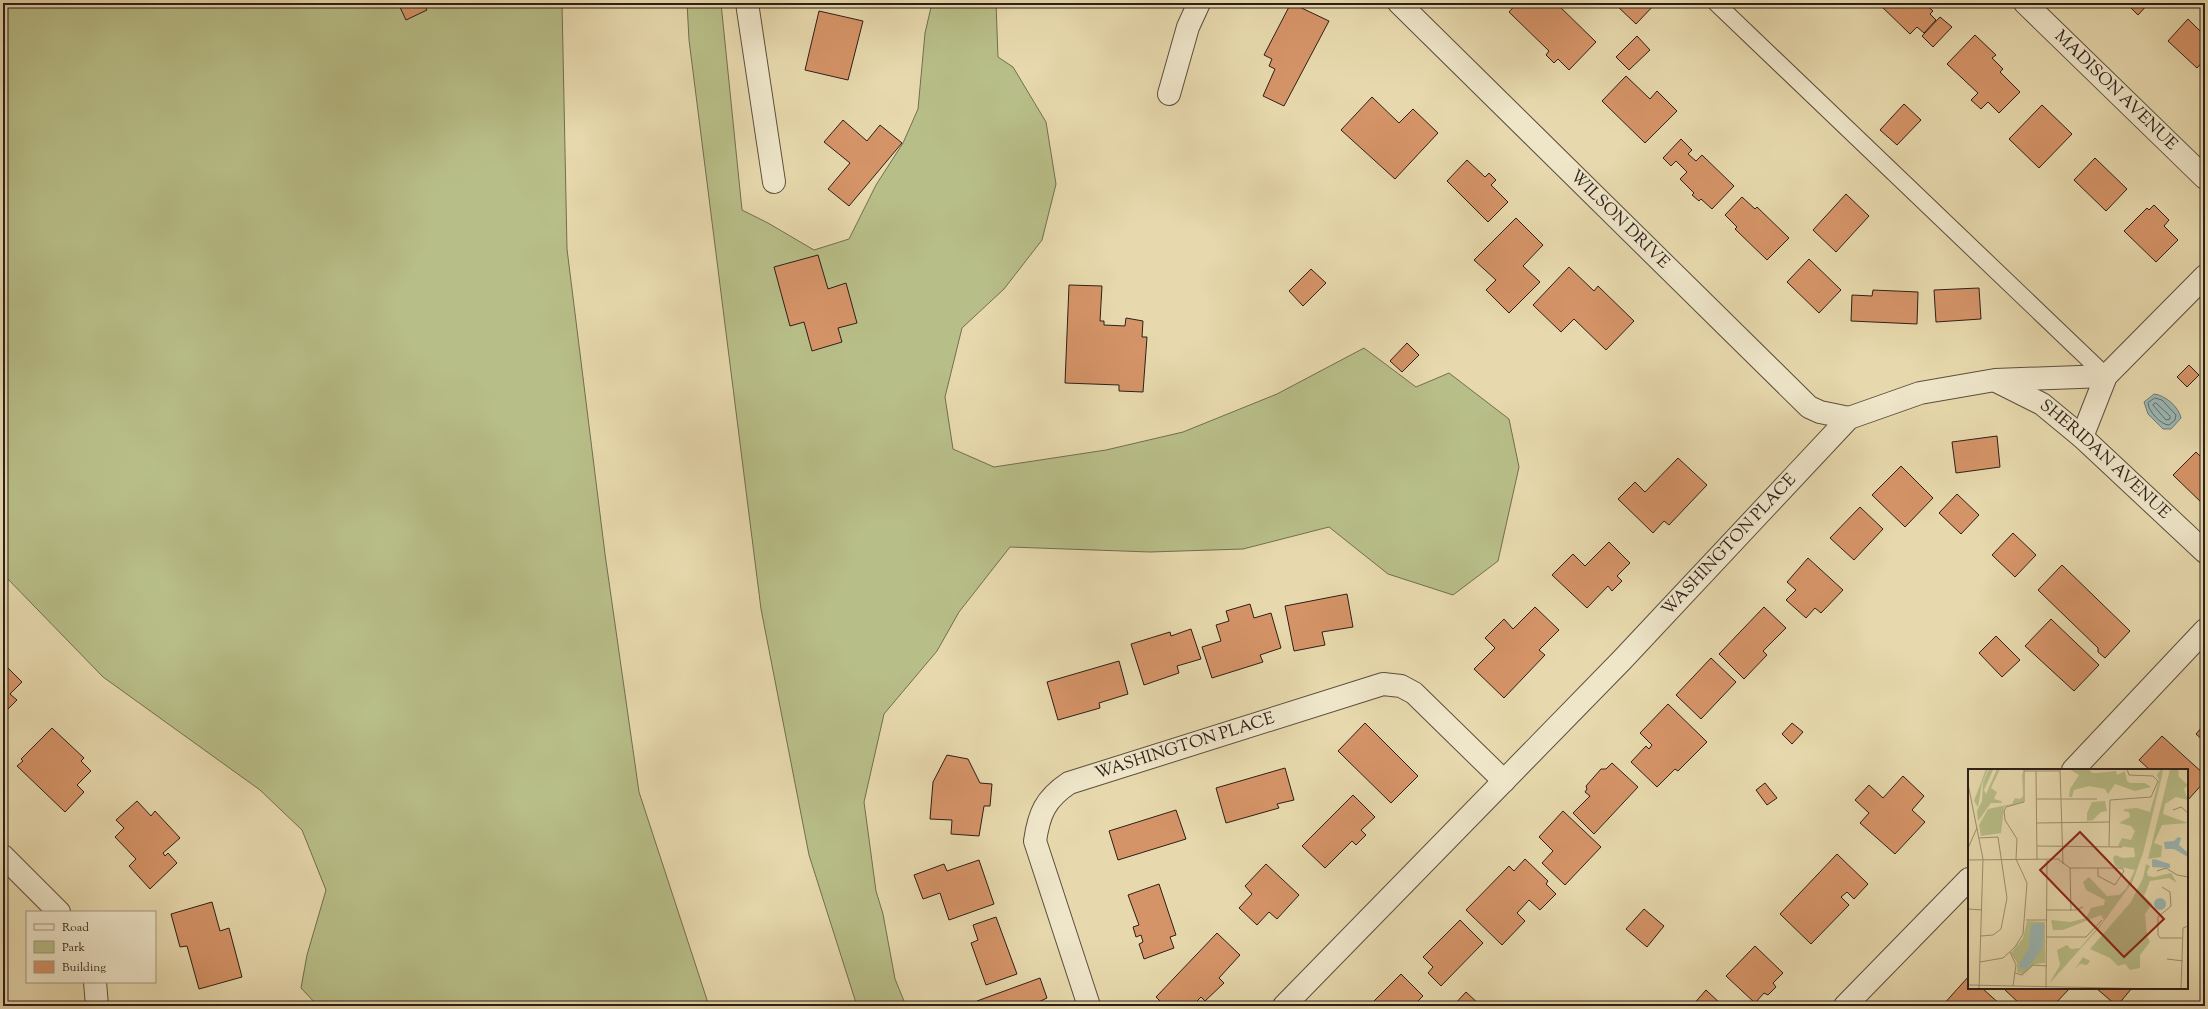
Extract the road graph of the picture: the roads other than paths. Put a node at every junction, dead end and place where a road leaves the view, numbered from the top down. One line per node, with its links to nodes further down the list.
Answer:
1 (747, 3): 8 (street)
2 (1199, 3): 6 (street)
3 (1399, 3): 12 (street, WILSON DRIVE)
4 (1716, 3): 10 (lane)
5 (2026, 3): 7 (street, MADISON AVENUE)
6 (1169, 94)
7 (2205, 178)
8 (774, 182)
9 (2205, 276): 10 (street)
10 (2106, 376): 11 (street, WASHINGTON PLACE); 13 (street)
11 (1995, 380): 12 (street, WASHINGTON PLACE); 13 (street, SHERIDAN AVENUE)
12 (1849, 418): 17 (street, WASHINGTON PLACE)
13 (2082, 437): 14 (street, SHERIDAN AVENUE)
14 (2205, 552)
15 (2205, 630): 16 (street)
16 (2073, 769)
17 (1504, 781): 23 (street, WASHINGTON PLACE); 24 (street, WASHINGTON PLACE)
18 (3, 856): 20 (street)
19 (1968, 880): 25 (street)
20 (58, 911)
21 (95, 983): 22 (street)
22 (97, 1006)
23 (1089, 1006)
24 (1284, 1006)
25 (1845, 1006)

